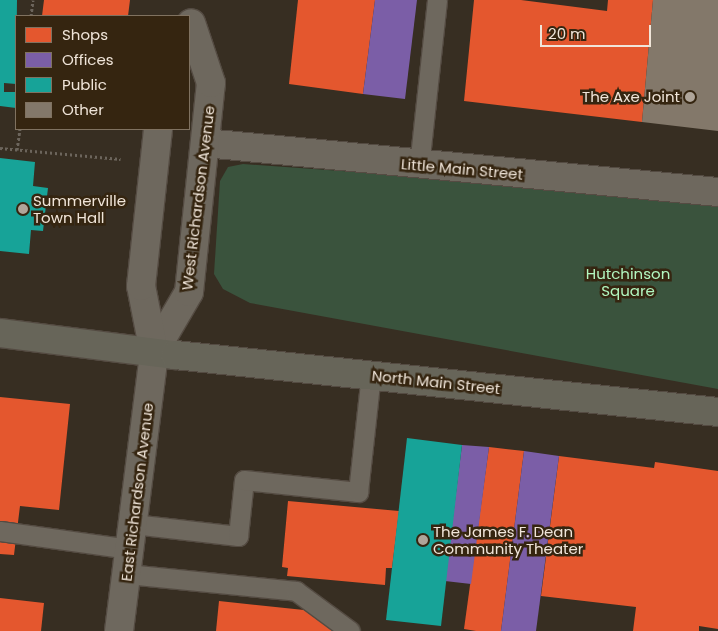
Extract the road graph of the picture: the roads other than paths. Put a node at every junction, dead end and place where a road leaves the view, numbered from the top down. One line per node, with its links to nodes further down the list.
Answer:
1 (437, 0): 5 (lane)
2 (192, 17): 4 (street, West Richardson Avenue)
3 (158, 130): 8 (street)
4 (205, 143): 5 (street, Little Main Street); 8 (street, West Richardson Avenue)
5 (419, 166): 6 (street, Little Main Street)
6 (718, 192)
7 (0, 333): 8 (main road, North Main Street)
8 (154, 352): 9 (main road, North Main Street); 12 (street, East Richardson Avenue)
9 (371, 375): 10 (main road, North Main Street); 12 (lane)
10 (718, 412)
11 (0, 531): 12 (lane)
12 (130, 549): 13 (street, East Richardson Avenue); 14 (lane)
13 (119, 631)
14 (350, 631)

